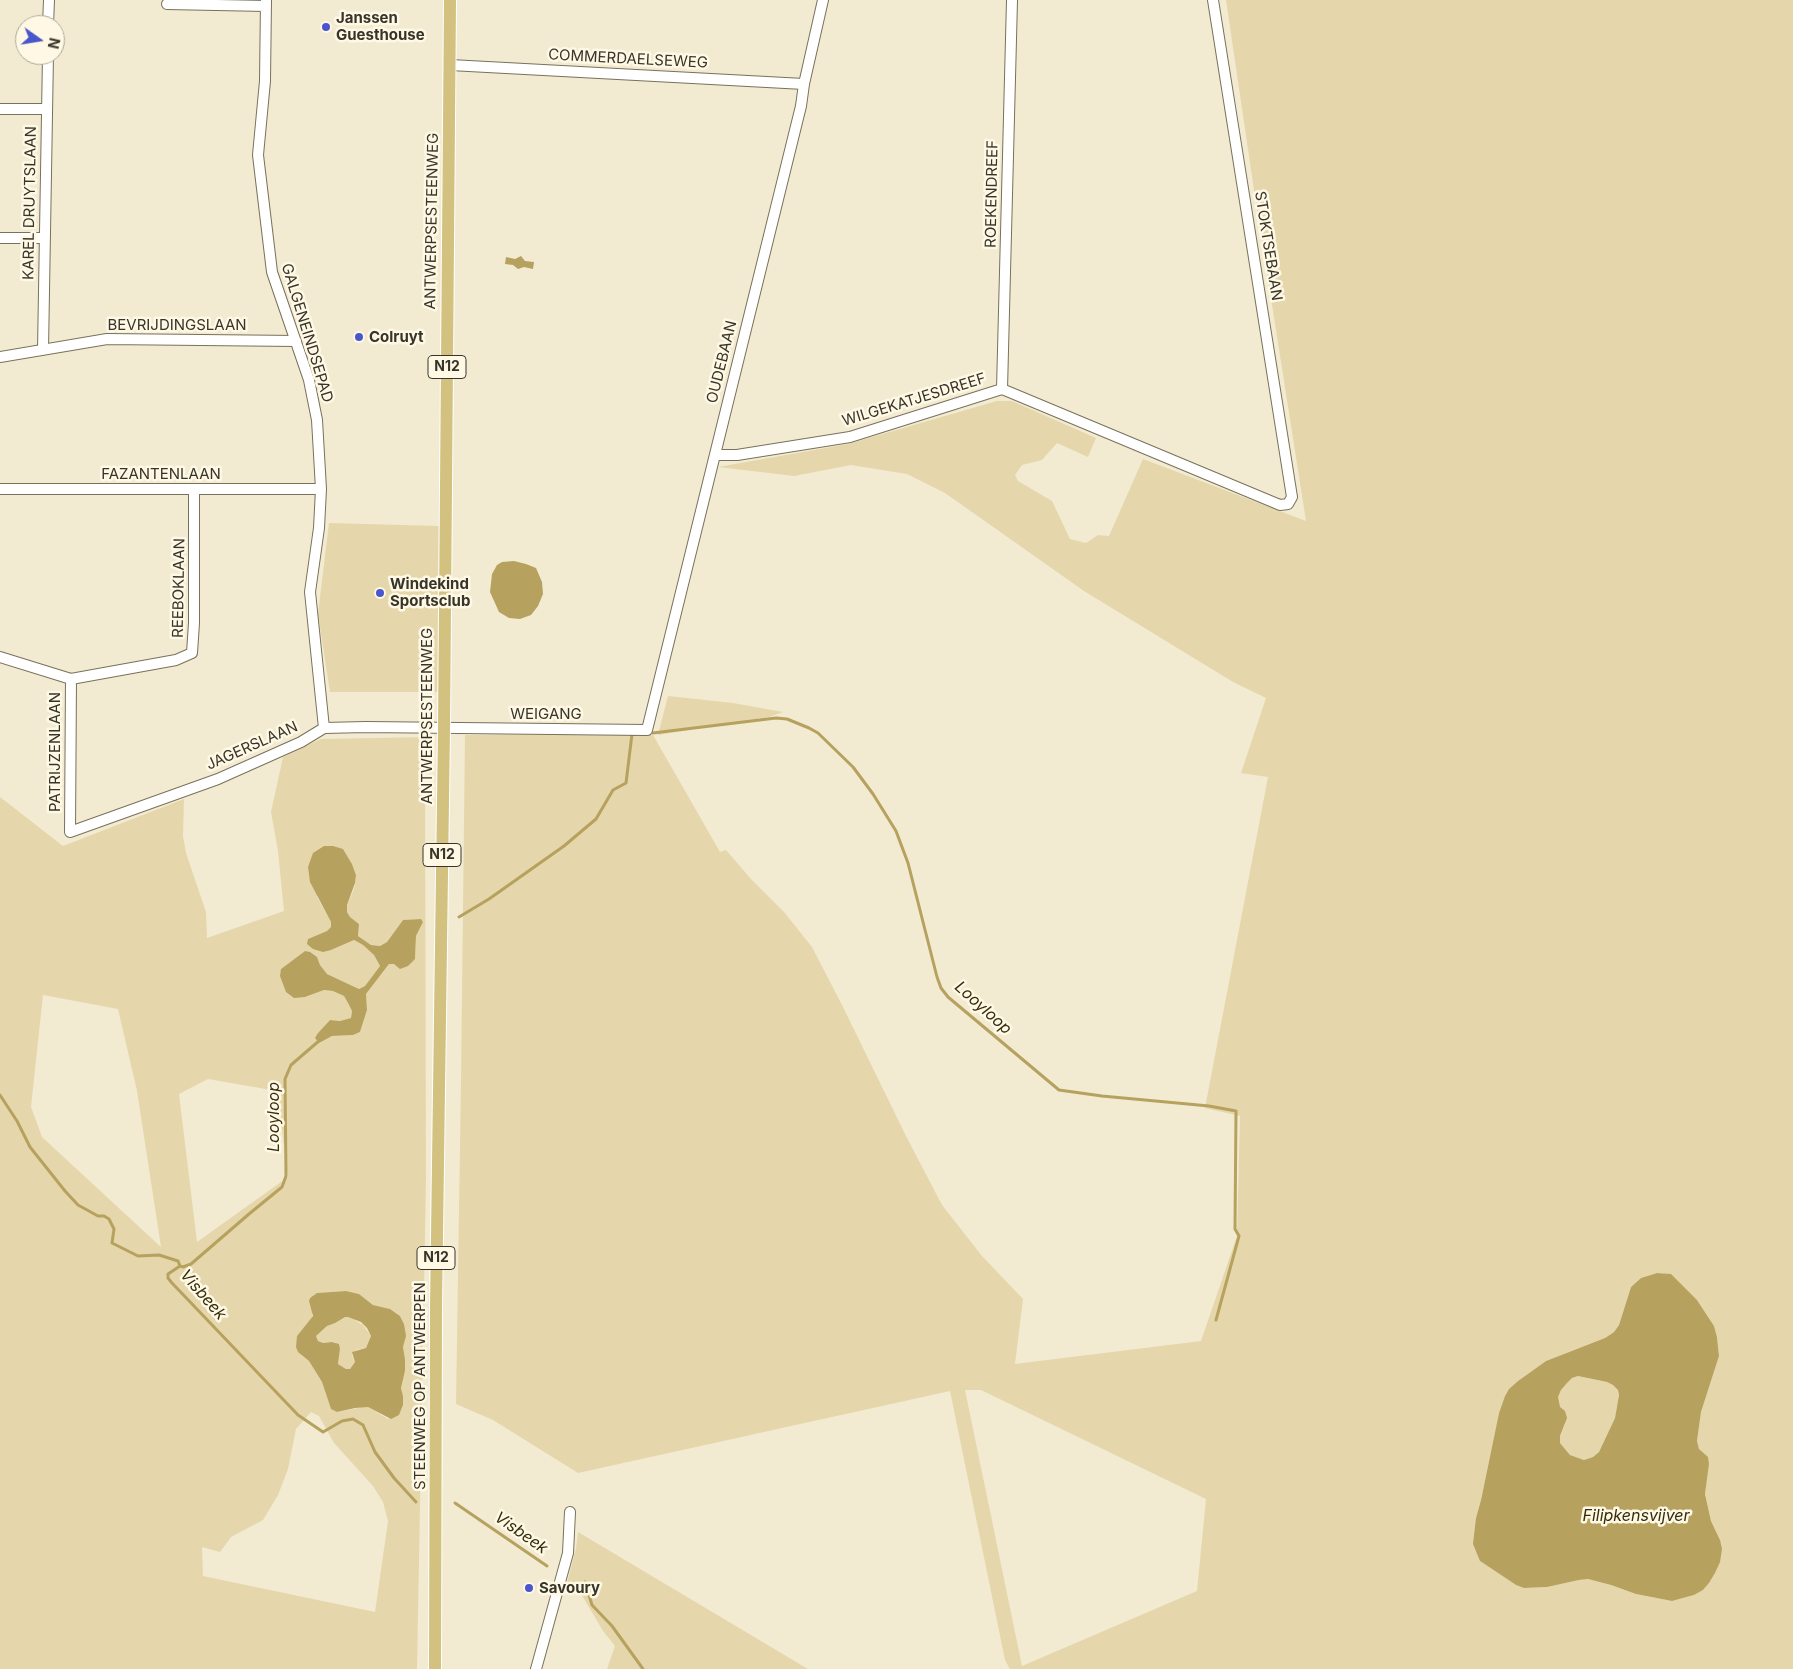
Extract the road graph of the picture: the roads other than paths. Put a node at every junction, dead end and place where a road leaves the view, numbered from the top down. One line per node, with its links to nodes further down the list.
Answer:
1 (49, 0): 8 (street)
2 (450, 0): 10 (main road, ANTWERPSESTEENWEG / N12)
3 (823, 0): 11 (street, OUDEBAAN)
4 (1012, 0): 19 (street, ROEKENDREEF)
5 (1213, 0): 19 (street, STOKTSEBAAN)
6 (266, 3): 7 (street, GALGENEINDSEPAD); 16 (street, GALGENEINDSEPAD)
7 (167, 4)
8 (48, 15)
9 (48, 65): 13 (street, KAREL DRUYTSLAAN)
10 (450, 65): 11 (street, COMMERDAELSEWEG); 27 (main road, ANTWERPSESTEENWEG / N12)
11 (804, 84): 20 (street, OUDEBAAN)
12 (0, 109): 13 (street)
13 (46, 109): 15 (street, KAREL DRUYTSLAAN)
14 (0, 238): 15 (street)
15 (45, 238): 17 (street, KAREL DRUYTSLAAN)
16 (296, 341): 17 (street, BEVRIJDINGSLAAN); 23 (street, GALGENEINDSEPAD)
17 (43, 350): 18 (street, BEVRIJDINGSLAAN)
18 (0, 357)
19 (1002, 389): 20 (street, WILGEKATJESDREEF)
20 (715, 455): 28 (street, OUDEBAAN)
21 (0, 489): 22 (street, FAZANTENLAAN)
22 (194, 489): 23 (street, FAZANTENLAAN); 25 (street, REEBOKLAAN)
23 (321, 489): 26 (street, GALGENEINDSEPAD)
24 (0, 657): 25 (street, PATRIJZENLAAN)
25 (71, 678): 29 (street, PATRIJZENLAAN)
26 (324, 728): 27 (street, JAGERSLAAN); 29 (street, JAGERSLAAN)
27 (444, 729): 28 (street, WEIGANG); 30 (main road, ANTWERPSESTEENWEG / N12)
28 (647, 730)
29 (77, 830)
30 (441, 922): 32 (main road, STEENWEG OP ANTWERPEN / N12)
31 (570, 1512): 33 (street)
32 (435, 1669)
33 (536, 1669)

